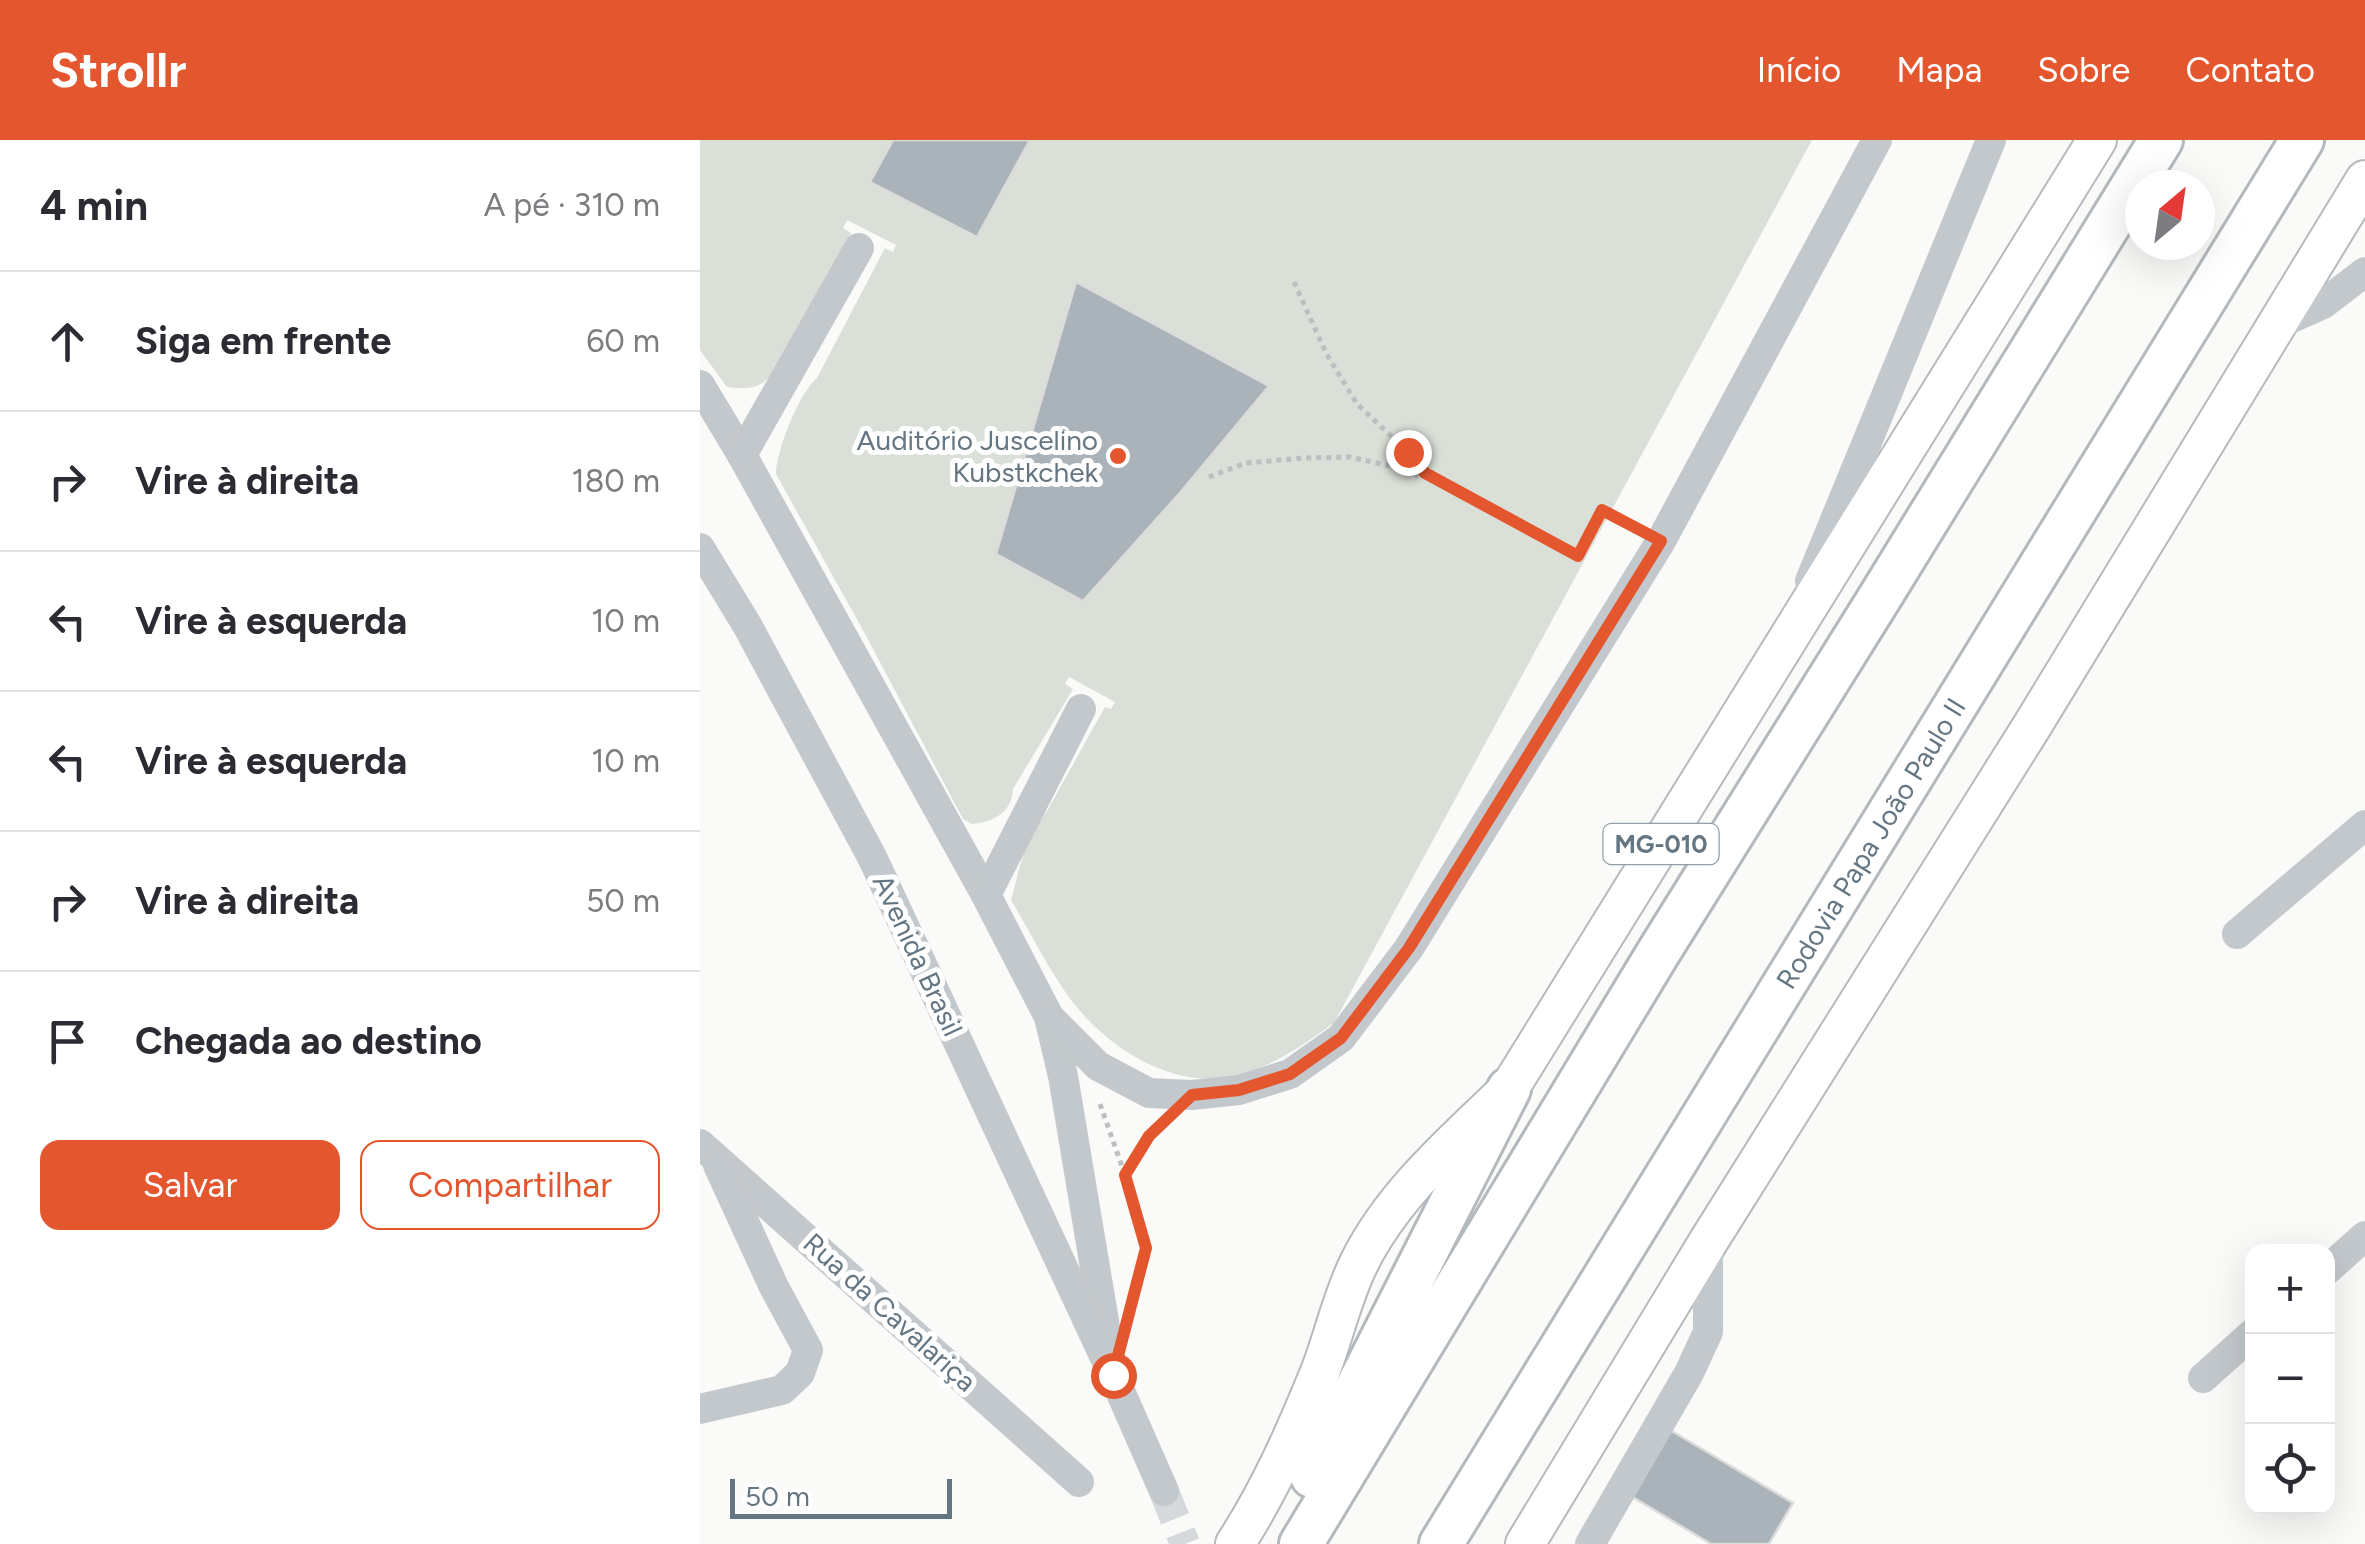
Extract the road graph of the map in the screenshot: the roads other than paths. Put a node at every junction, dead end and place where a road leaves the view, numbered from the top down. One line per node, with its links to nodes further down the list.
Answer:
1 (1877, 140): 18 (street)
2 (1991, 140): 13 (street)
3 (2097, 140): 13 (main road, MG-010)
4 (2161, 140): 32 (highway, MG-010)
5 (2302, 140): 33 (highway, Rodovia Papa João Paulo II)
6 (2365, 180): 9 (main road)
7 (860, 248): 11 (street)
8 (2365, 272): 9 (street)
9 (2276, 325): 22 (main road)
10 (700, 385): 11 (street)
11 (742, 455): 16 (street)
12 (700, 548): 25 (street, Avenida Brasil)
13 (1780, 651): 19 (main road, MG-010)
14 (1081, 708): 16 (street)
15 (2365, 826): 17 (street)
16 (986, 895): 18 (street)
17 (2237, 934)
18 (1049, 1017): 25 (street)
19 (1509, 1089): 30 (main road, MG-010); 31 (highway)
20 (706, 1148): 27 (street); 28 (street, Rua da Cavalariça)
21 (2365, 1236): 23 (street)
22 (1708, 1242): 34 (main road); 35 (street)
23 (2335, 1263)
24 (2245, 1340): 26 (street)
25 (1113, 1375): 29 (street)
26 (2203, 1378)
27 (700, 1409)
28 (1079, 1482)
29 (1164, 1491)
30 (1236, 1544)
31 (1279, 1544)
32 (1301, 1544)
33 (1441, 1544)
34 (1525, 1544)
35 (1590, 1544)

